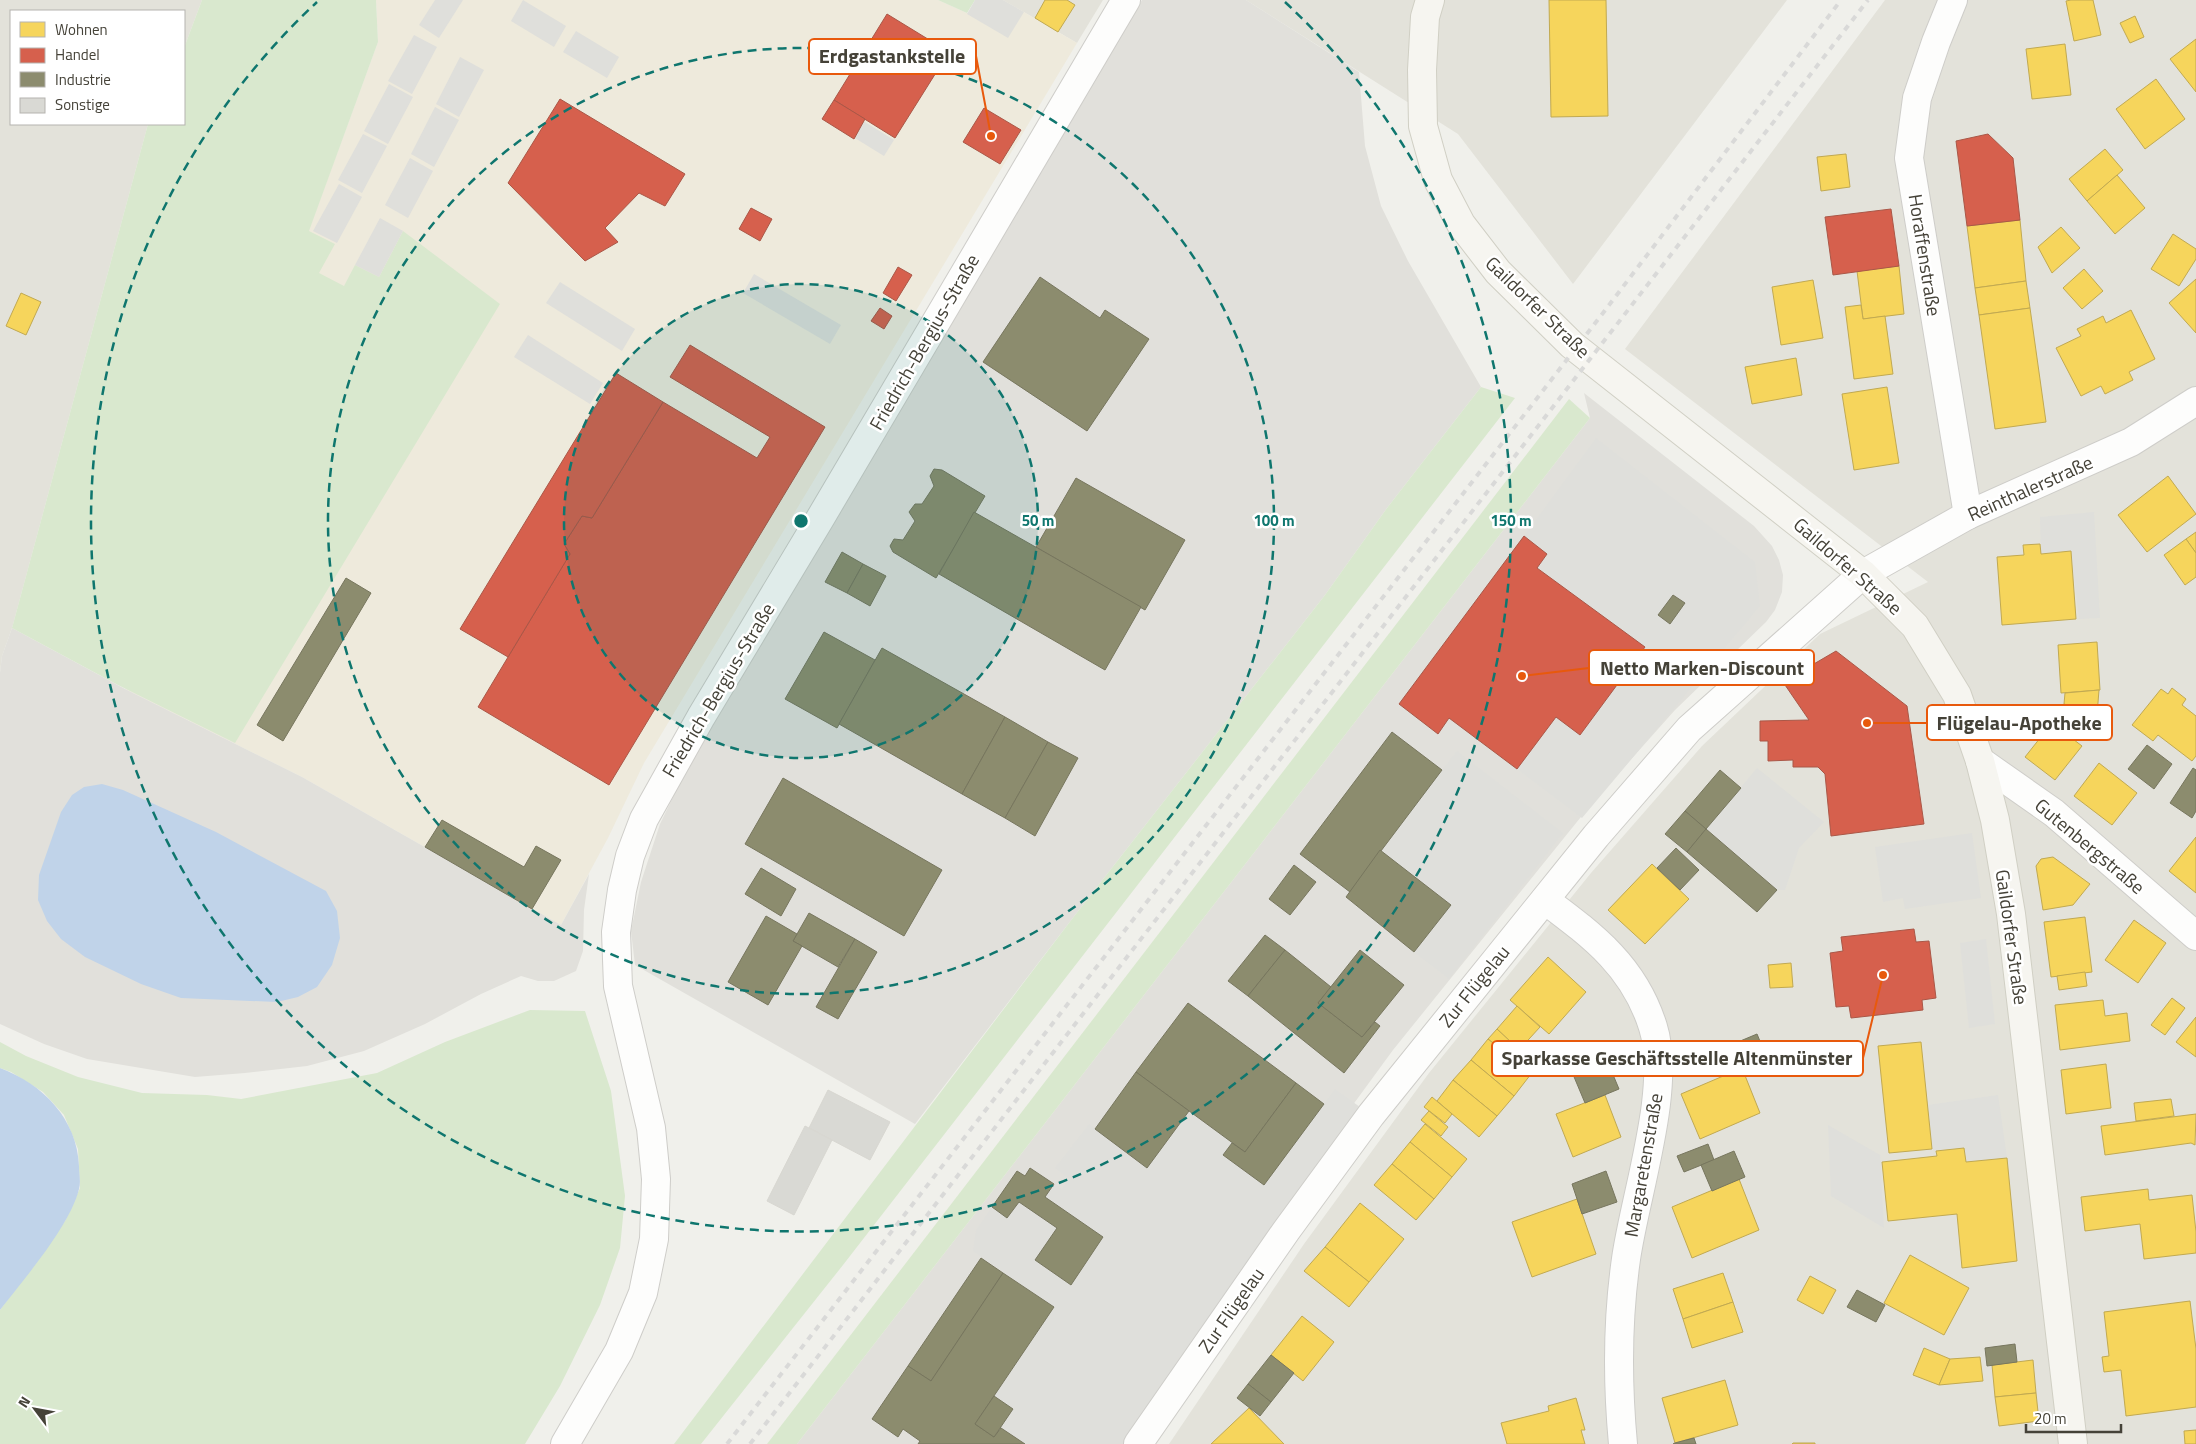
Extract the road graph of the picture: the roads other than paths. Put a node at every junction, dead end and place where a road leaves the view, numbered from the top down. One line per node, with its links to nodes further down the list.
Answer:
1 (1126, 0): 10 (street, Friedrich-Bergius-Straße)
2 (1430, 0): 6 (main road, Gaildorfer Straße)
3 (1953, 0): 5 (street, Horaffenstraße)
4 (2195, 403): 5 (street, Reinthalerstraße)
5 (1968, 515): 6 (street, Reinthalerstraße)
6 (1863, 574): 7 (main road, Gaildorfer Straße); 8 (street, Zur Flügelau)
7 (1980, 761): 9 (street, Gutenbergstraße); 13 (main road, Gaildorfer Straße)
8 (1545, 900): 11 (street, Zur Flügelau); 12 (street, Margaretenstraße)
9 (2196, 936)
10 (566, 1444)
11 (1138, 1444)
12 (1623, 1444)
13 (2073, 1444)

